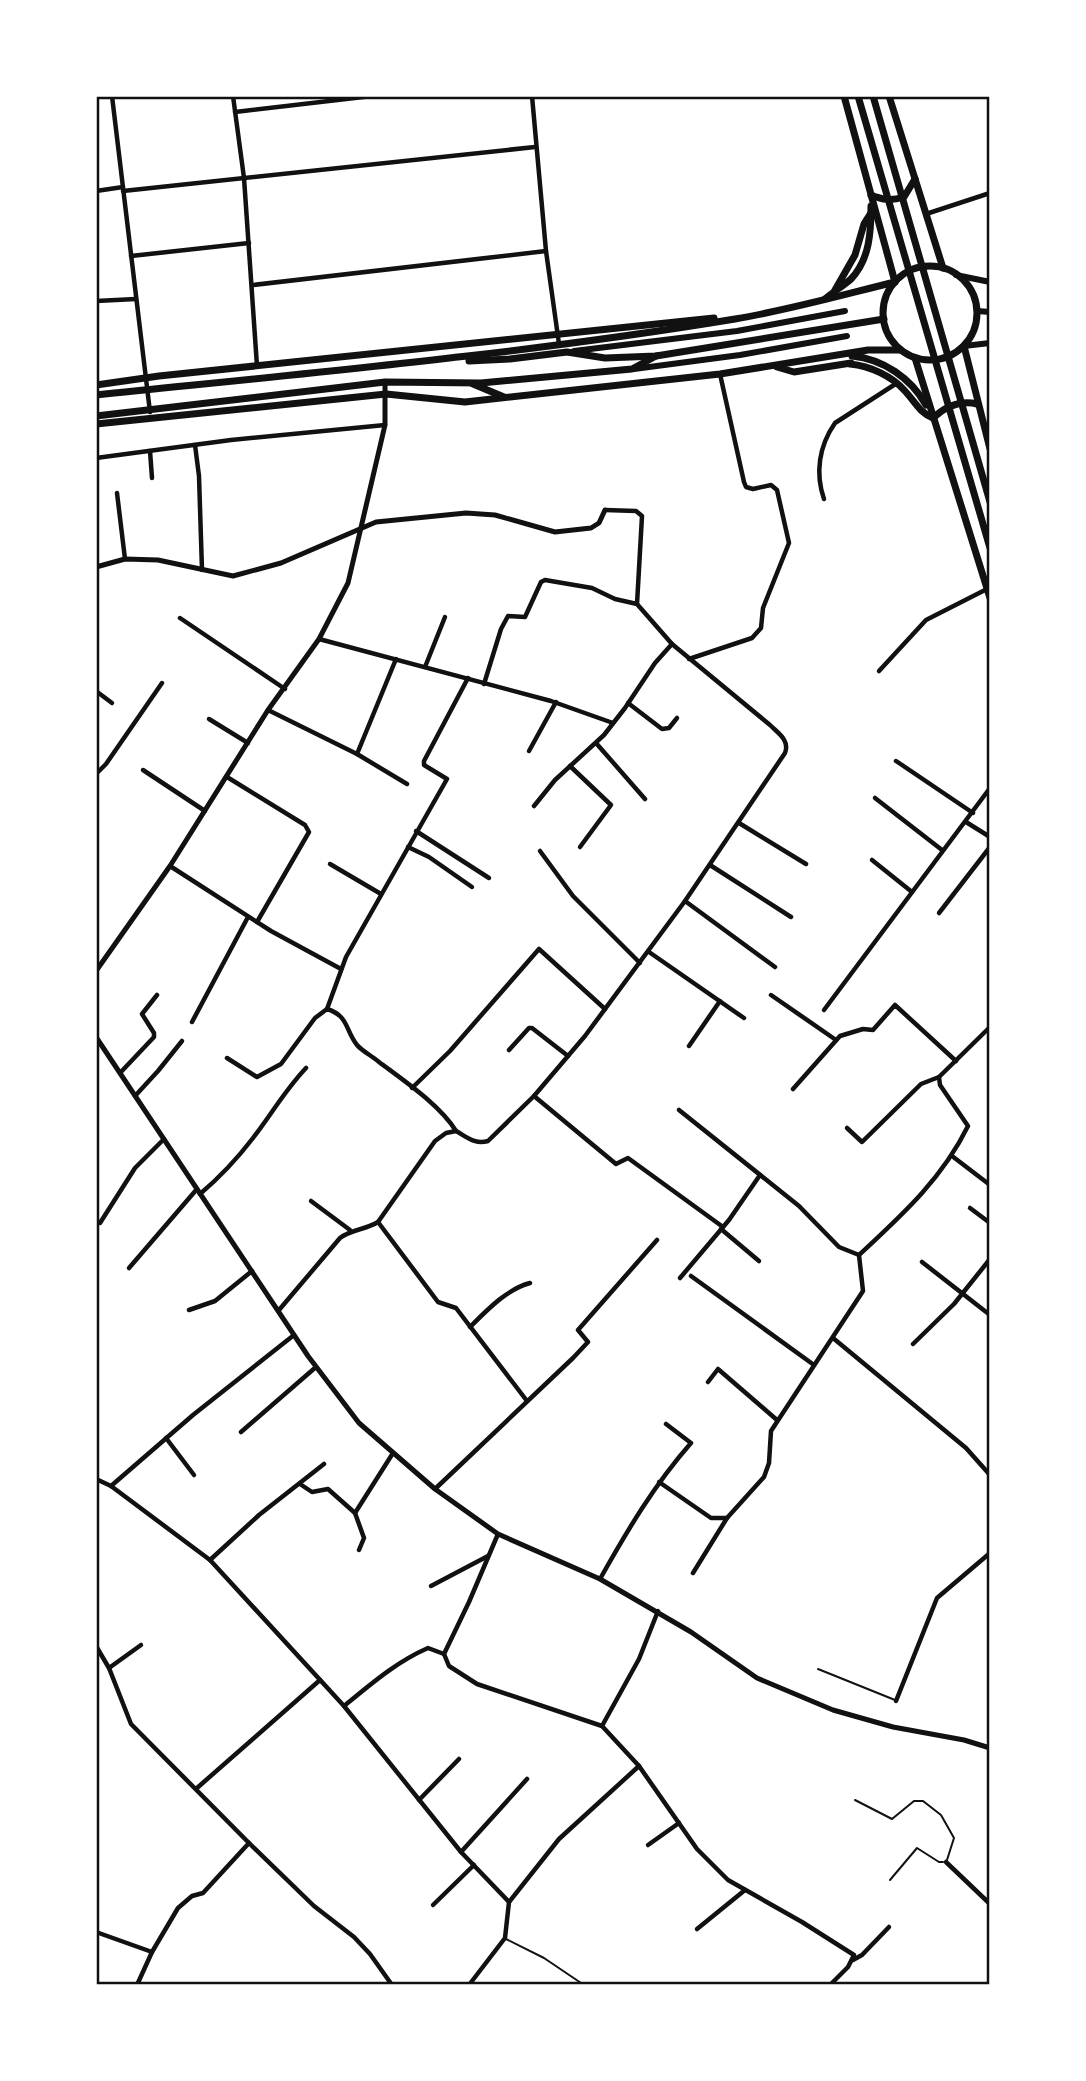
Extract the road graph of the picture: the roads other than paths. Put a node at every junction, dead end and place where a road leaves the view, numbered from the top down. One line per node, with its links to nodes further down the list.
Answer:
1 (112, 96): 13 (street)
2 (233, 96): 9 (street)
3 (372, 96): 9 (street)
4 (532, 96): 10 (street)
5 (844, 96): 16 (highway)
6 (858, 96): 78 (highway)
7 (873, 96): 75 (highway)
8 (889, 96): 12 (highway)
9 (234, 112): 11 (street)
10 (535, 147): 11 (street); 19 (street)
11 (244, 178): 13 (street); 18 (street)
12 (915, 180): 16 (highway); 17 (highway)
13 (123, 189): 14 (street); 20 (street)
14 (96, 191)
15 (990, 193): 17 (street)
16 (871, 195): 23 (highway); 28 (highway)
17 (925, 214): 21 (highway)
18 (249, 243): 20 (street); 25 (street)
19 (546, 251): 25 (street); 34 (street)
20 (131, 256): 26 (street)
21 (943, 268): 22 (highway); 23 (highway)
22 (956, 275): 24 (main road); 30 (highway)
23 (895, 282): 28 (highway); 32 (highway)
24 (990, 282)
25 (253, 285): 47 (street)
26 (136, 299): 27 (street); 51 (street)
27 (96, 301)
28 (822, 301): 34 (highway)
29 (845, 311): 39 (main road)
30 (976, 311): 31 (main road); 36 (highway)
31 (990, 312)
32 (884, 319): 38 (highway); 41 (highway)
33 (847, 337): 48 (main road)
34 (558, 340): 44 (highway); 47 (highway)
35 (990, 343): 36 (main road)
36 (964, 346): 43 (highway); 61 (highway)
37 (868, 350): 38 (highway); 40 (highway); 42 (highway)
38 (900, 350): 43 (highway)
39 (567, 352): 41 (highway); 44 (highway)
40 (840, 354): 42 (highway); 46 (highway)
41 (656, 356): 48 (highway)
42 (859, 356): 45 (highway); 64 (highway)
43 (915, 358): 64 (highway)
44 (438, 361): 52 (highway)
45 (850, 364): 46 (highway); 55 (highway)
46 (777, 366): 50 (highway)
47 (257, 367): 49 (highway)
48 (632, 369): 54 (highway)
49 (221, 370): 51 (highway); 52 (highway)
50 (720, 374): 60 (highway); 90 (street)
51 (145, 378): 56 (highway); 57 (street)
52 (223, 380): 57 (highway)
53 (385, 382): 54 (highway); 58 (street); 62 (highway)
54 (469, 383): 60 (highway)
55 (897, 383): 64 (highway); 74 (street)
56 (96, 385)
57 (147, 389): 59 (highway); 62 (street)
58 (386, 394): 60 (highway); 62 (highway); 66 (street)
59 (96, 395)
60 (507, 398)
61 (977, 404): 64 (highway); 67 (highway)
62 (150, 415): 63 (highway); 65 (highway)
63 (96, 416)
64 (933, 418): 82 (highway)
65 (96, 424)
66 (385, 425): 68 (street); 77 (street)
67 (987, 432): 69 (highway)
68 (195, 445): 70 (street); 81 (street)
69 (990, 449)
70 (150, 451): 71 (street); 72 (street)
71 (96, 458)
72 (152, 478)
73 (117, 493): 79 (street)
74 (824, 499)
75 (990, 502)
76 (605, 510): 77 (street); 84 (street)
77 (359, 528): 81 (street); 87 (street)
78 (990, 548)
79 (125, 559): 80 (street); 81 (street)
80 (96, 567)
81 (202, 570)
82 (987, 589): 83 (highway); 92 (street)
83 (990, 598)
84 (637, 604): 88 (street); 95 (street)
85 (445, 617): 91 (street)
86 (180, 618): 96 (street)
87 (319, 639): 89 (street); 96 (street)
88 (672, 644): 90 (street); 100 (street)
89 (396, 659): 91 (street); 108 (street)
90 (690, 659): 122 (street)
91 (425, 667): 93 (street)
92 (879, 671)
93 (468, 678): 95 (street); 123 (street)
94 (162, 683): 112 (street)
95 (484, 684): 98 (street)
96 (285, 689): 101 (street)
97 (96, 691): 99 (street)
98 (556, 702): 104 (street); 107 (street)
99 (112, 703)
100 (628, 704): 102 (street); 104 (street)
101 (268, 710): 105 (street); 108 (street)
102 (677, 718)
103 (209, 719): 105 (street)
104 (613, 723): 106 (street)
105 (248, 743): 113 (street)
106 (596, 743): 110 (street); 117 (street)
107 (528, 751)
108 (357, 754): 114 (street)
109 (896, 761): 120 (street)
110 (570, 766): 118 (street); 126 (street)
111 (143, 770): 119 (street)
112 (96, 774)
113 (227, 777): 119 (street); 143 (street)
114 (407, 784)
115 (990, 788): 120 (street)
116 (875, 798): 128 (street)
117 (645, 799)
118 (534, 806)
119 (205, 811): 134 (street)
120 (973, 813): 121 (street)
121 (967, 822): 124 (street); 128 (street)
122 (739, 823): 132 (street); 133 (street)
123 (416, 831): 125 (street); 135 (street)
124 (990, 837)
125 (408, 846): 136 (street); 138 (street)
126 (580, 847)
127 (990, 847): 140 (street)
128 (942, 850): 137 (street)
129 (540, 851): 145 (street)
130 (872, 860): 137 (street)
131 (330, 864): 138 (street)
132 (806, 864)
133 (710, 865): 139 (street); 142 (street)
134 (170, 866): 141 (street); 148 (street)
135 (489, 878)
136 (471, 887)
137 (912, 892): 154 (street)
138 (381, 894): 147 (street)
139 (685, 901): 144 (street); 146 (street)
140 (939, 913)
141 (248, 916): 143 (street); 156 (street)
142 (792, 917)
143 (257, 922): 147 (street)
144 (649, 952): 145 (street); 151 (street)
145 (640, 963): 153 (street)
146 (775, 967)
147 (341, 969): 152 (street)
148 (96, 971)
149 (157, 995): 167 (street)
150 (771, 995): 159 (street)
151 (720, 1001): 155 (street); 161 (street)
152 (327, 1009): 164 (street); 169 (street)
153 (605, 1009): 163 (street); 169 (street)
154 (824, 1010)
155 (744, 1018)
156 (192, 1022)
157 (990, 1027): 165 (street)
158 (96, 1037): 167 (street)
159 (836, 1040): 165 (street); 170 (street)
160 (182, 1041): 171 (street)
161 (689, 1046)
162 (509, 1050): 163 (street)
163 (568, 1056): 172 (street)
164 (227, 1058)
165 (956, 1061): 168 (street)
166 (306, 1068): 180 (street)
167 (120, 1073): 171 (street)
168 (939, 1077): 174 (street); 177 (street)
169 (412, 1088): 175 (street)
170 (793, 1089)
171 (135, 1096): 176 (street)
172 (534, 1096): 175 (street); 186 (street)
173 (679, 1110): 178 (street)
174 (848, 1128)
175 (456, 1131): 183 (street)
176 (164, 1139): 180 (street); 184 (street)
177 (952, 1156): 179 (street); 189 (street)
178 (760, 1175): 186 (street); 189 (street)
179 (990, 1185)
180 (198, 1191): 193 (street); 194 (street)
181 (311, 1200): 187 (street)
182 (970, 1208): 185 (street)
183 (378, 1222): 187 (street); 202 (street)
184 (100, 1223)
185 (990, 1223)
186 (722, 1228): 191 (street); 196 (street)
187 (350, 1230): 200 (street)
188 (657, 1240): 209 (street)
189 (859, 1255): 204 (street)
190 (990, 1259): 198 (street)
191 (759, 1261)
192 (922, 1262): 198 (street)
193 (129, 1268)
194 (252, 1271): 199 (street); 200 (street)
195 (691, 1276): 206 (street)
196 (680, 1278)
197 (530, 1283): 202 (street)
198 (963, 1293): 201 (street); 205 (street)
199 (189, 1310)
200 (279, 1310): 203 (street)
201 (990, 1315)
202 (470, 1328): 209 (street)
203 (294, 1335): 207 (street); 213 (street)
204 (833, 1338): 206 (street); 217 (street)
205 (913, 1344)
206 (814, 1364): 210 (street)
207 (316, 1367): 212 (street); 214 (street)
208 (708, 1382): 210 (street)
209 (527, 1401): 222 (street)
210 (777, 1420): 224 (street)
211 (666, 1424): 219 (street)
212 (242, 1432)
213 (166, 1438): 216 (street); 221 (street)
214 (393, 1453): 222 (street); 223 (street)
215 (324, 1464): 220 (street)
216 (194, 1475)
217 (990, 1475)
218 (96, 1479): 221 (street)
219 (659, 1482): 224 (street); 231 (street)
220 (300, 1484): 223 (street); 229 (street)
221 (111, 1486): 229 (street)
222 (435, 1489): 225 (street)
223 (355, 1513): 226 (street)
224 (727, 1518): 230 (street)
225 (498, 1534): 228 (street); 231 (street)
226 (359, 1550)
227 (990, 1553): 240 (street)
228 (489, 1555): 232 (street); 236 (street)
229 (211, 1560): 239 (street)
230 (692, 1573)
231 (600, 1579): 233 (street)
232 (430, 1587)
233 (658, 1611): 242 (street); 243 (street)
234 (141, 1645): 237 (street)
235 (96, 1646): 237 (street)
236 (444, 1654): 241 (street); 242 (street)
237 (109, 1668): 247 (street)
238 (818, 1669): 240 (lane)
239 (320, 1680): 241 (street); 247 (street)
240 (896, 1701)
241 (344, 1706): 248 (street)
242 (602, 1726): 245 (street)
243 (990, 1748)
244 (459, 1759): 248 (street)
245 (639, 1766): 250 (street); 258 (street)
246 (527, 1779): 253 (street)
247 (197, 1788): 251 (street)
248 (419, 1800): 253 (street)
249 (855, 1800): 254 (lane)
250 (679, 1823): 252 (street); 257 (street)
251 (249, 1843): 265 (street); 268 (street)
252 (648, 1845)
253 (461, 1852): 255 (street)
254 (946, 1862): 256 (lane); 259 (street)
255 (474, 1866): 258 (street); 260 (street)
256 (890, 1880)
257 (745, 1889): 262 (street); 266 (street)
258 (509, 1902): 264 (street)
259 (990, 1904)
260 (433, 1905)
261 (889, 1927): 266 (street)
262 (697, 1929)
263 (96, 1932): 265 (street)
264 (505, 1938): 269 (street); 270 (lane)
265 (152, 1952): 267 (street)
266 (852, 1961): 271 (street)
267 (137, 1985)
268 (392, 1985)
269 (469, 1985)
270 (584, 1985)
271 (830, 1985)

